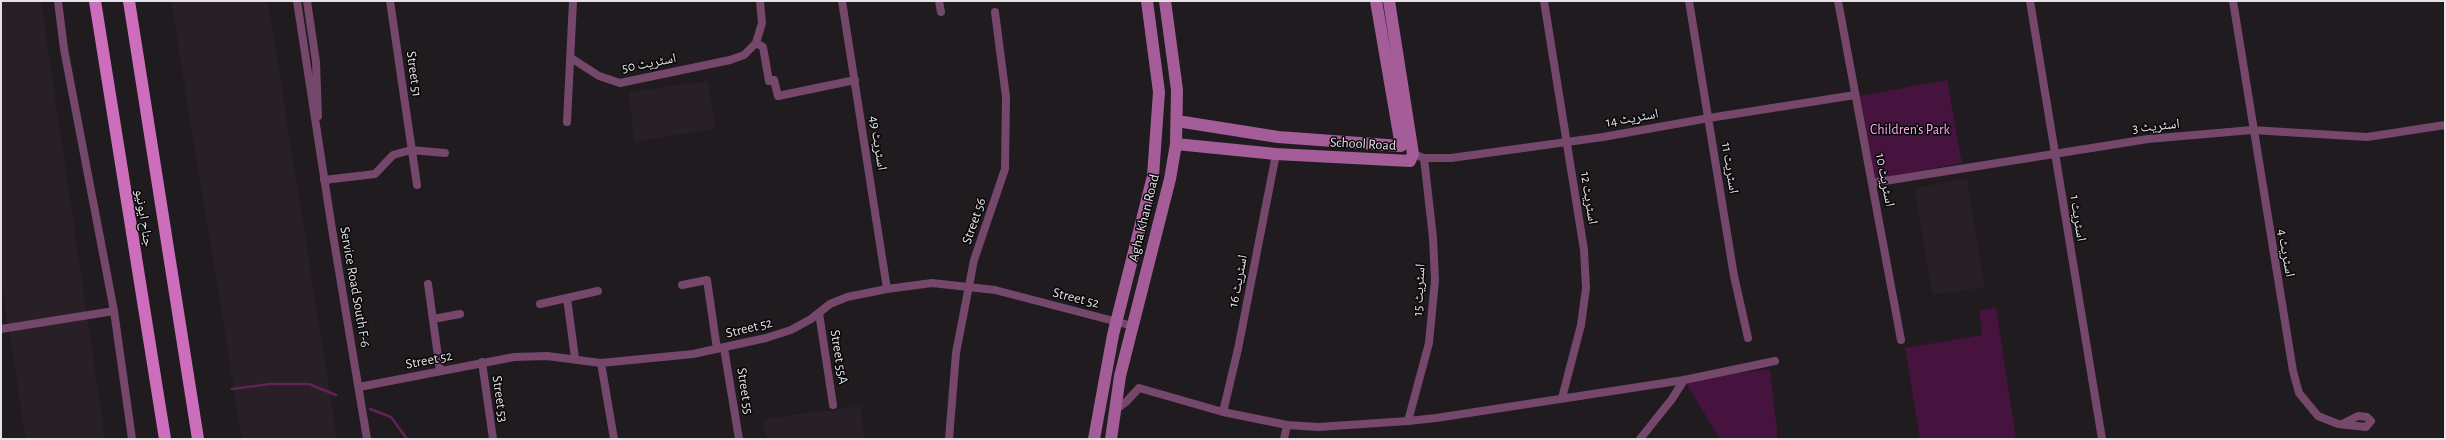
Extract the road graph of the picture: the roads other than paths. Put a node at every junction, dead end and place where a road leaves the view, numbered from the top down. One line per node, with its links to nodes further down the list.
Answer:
1 (58, 1): 52 (street)
2 (95, 1): 77 (main road, جناح ایونیو)
3 (129, 1): 78 (main road, جناح ایونیو)
4 (297, 1): 33 (street, Service Road South F-6)
5 (307, 1): 33 (street, Service Road South F-6)
6 (390, 1): 37 (street, Street 51)
7 (572, 1): 23 (street)
8 (760, 1): 22 (street)
9 (842, 1): 24 (street, اسٹریٹ 49)
10 (939, 1): 20 (street)
11 (1146, 1): 26 (street, Agha Khan Road)
12 (1166, 1): 25 (street, Agha Khan Road)
13 (1376, 1): 36 (street, School Road)
14 (1389, 1): 41 (street, School Road)
15 (1544, 1): 34 (street, اسٹریٹ 12)
16 (1689, 1): 28 (street, اسٹریٹ 11)
17 (1838, 1): 27 (street, اسٹریٹ 10)
18 (2030, 1): 39 (street, اسٹریٹ 1)
19 (2232, 1): 32 (street, اسٹریٹ 4)
20 (941, 12)
21 (995, 12): 47 (street, Street 56)
22 (756, 43): 23 (street, اسٹریٹ 50); 24 (street)
23 (571, 58): 30 (street)
24 (855, 80): 48 (street, اسٹریٹ 49)
25 (1177, 90): 26 (street); 29 (street, Agha Khan Road)
26 (1159, 92): 56 (street, Agha Khan Road)
27 (1855, 95): 28 (street, اسٹریٹ 14); 43 (street, اسٹریٹ 10)
28 (1709, 118): 34 (street, اسٹریٹ 14); 59 (street, اسٹریٹ 11)
29 (1177, 121): 35 (street, Agha Khan Road); 36 (street, School Road)
30 (566, 122)
31 (2445, 126): 32 (street, اسٹریٹ 3)
32 (2252, 130): 39 (street, اسٹریٹ 3); 74 (street, اسٹریٹ 4)
33 (318, 139): 42 (street, Service Road South F-6)
34 (1566, 141): 41 (street, اسٹریٹ 14); 69 (street, اسٹریٹ 12)
35 (1176, 144): 40 (street, School Road); 57 (street, Agha Khan Road)
36 (1401, 146): 41 (street)
37 (411, 150): 38 (street); 42 (street); 44 (street, Street 51)
38 (446, 153)
39 (2054, 153): 43 (street, اسٹریٹ 3); 88 (street, اسٹریٹ 1)
40 (1276, 154): 41 (street, School Road); 72 (street, اسٹریٹ 16)
41 (1414, 158): 73 (street, اسٹریٹ 15)
42 (324, 180): 68 (street, Service Road South F-6)
43 (1872, 183): 60 (street, اسٹریٹ 10)
44 (417, 185)
45 (428, 284): 55 (street)
46 (682, 285): 61 (street, Street 55)
47 (968, 286): 48 (street, Street 52); 56 (street, Street 52); 83 (street, Street 56)
48 (887, 289): 53 (street, Street 52)
49 (598, 291): 50 (street)
50 (567, 298): 51 (street); 62 (street)
51 (540, 304)
52 (114, 311): 58 (street); 76 (street)
53 (819, 313): 61 (street, Street 52); 70 (street, Street 55A)
54 (460, 314): 55 (street)
55 (433, 319): 66 (street)
56 (1116, 322): 57 (street, Street 52); 84 (street, Agha Khan Road)
57 (1133, 326): 71 (street, Agha Khan Road)
58 (1, 329)
59 (1748, 338)
60 (1901, 340)
61 (721, 348): 65 (street, Street 52); 82 (street, Street 55)
62 (575, 358): 64 (street, Street 52); 65 (street, Street 52)
63 (1775, 361): 67 (street)
64 (482, 362): 66 (street, Street 52); 80 (street, Street 53)
65 (601, 363): 81 (street)
66 (440, 371): 68 (street, Street 52)
67 (1684, 380): 69 (street); 87 (street)
68 (359, 387): 79 (street, Service Road South F-6)
69 (1562, 398): 73 (street)
70 (833, 405)
71 (1115, 410): 72 (street); 85 (street, Agha Khan Road)
72 (1223, 412): 75 (street)
73 (1408, 421): 75 (street)
74 (2344, 423)
75 (1287, 424): 86 (street)
76 (132, 439)
77 (165, 439)
78 (198, 439)
79 (367, 439)
80 (493, 439)
81 (614, 439)
82 (739, 439)
83 (949, 439)
84 (1094, 439)
85 (1111, 439)
86 (1284, 439)
87 (1640, 439)
88 (2102, 439)

